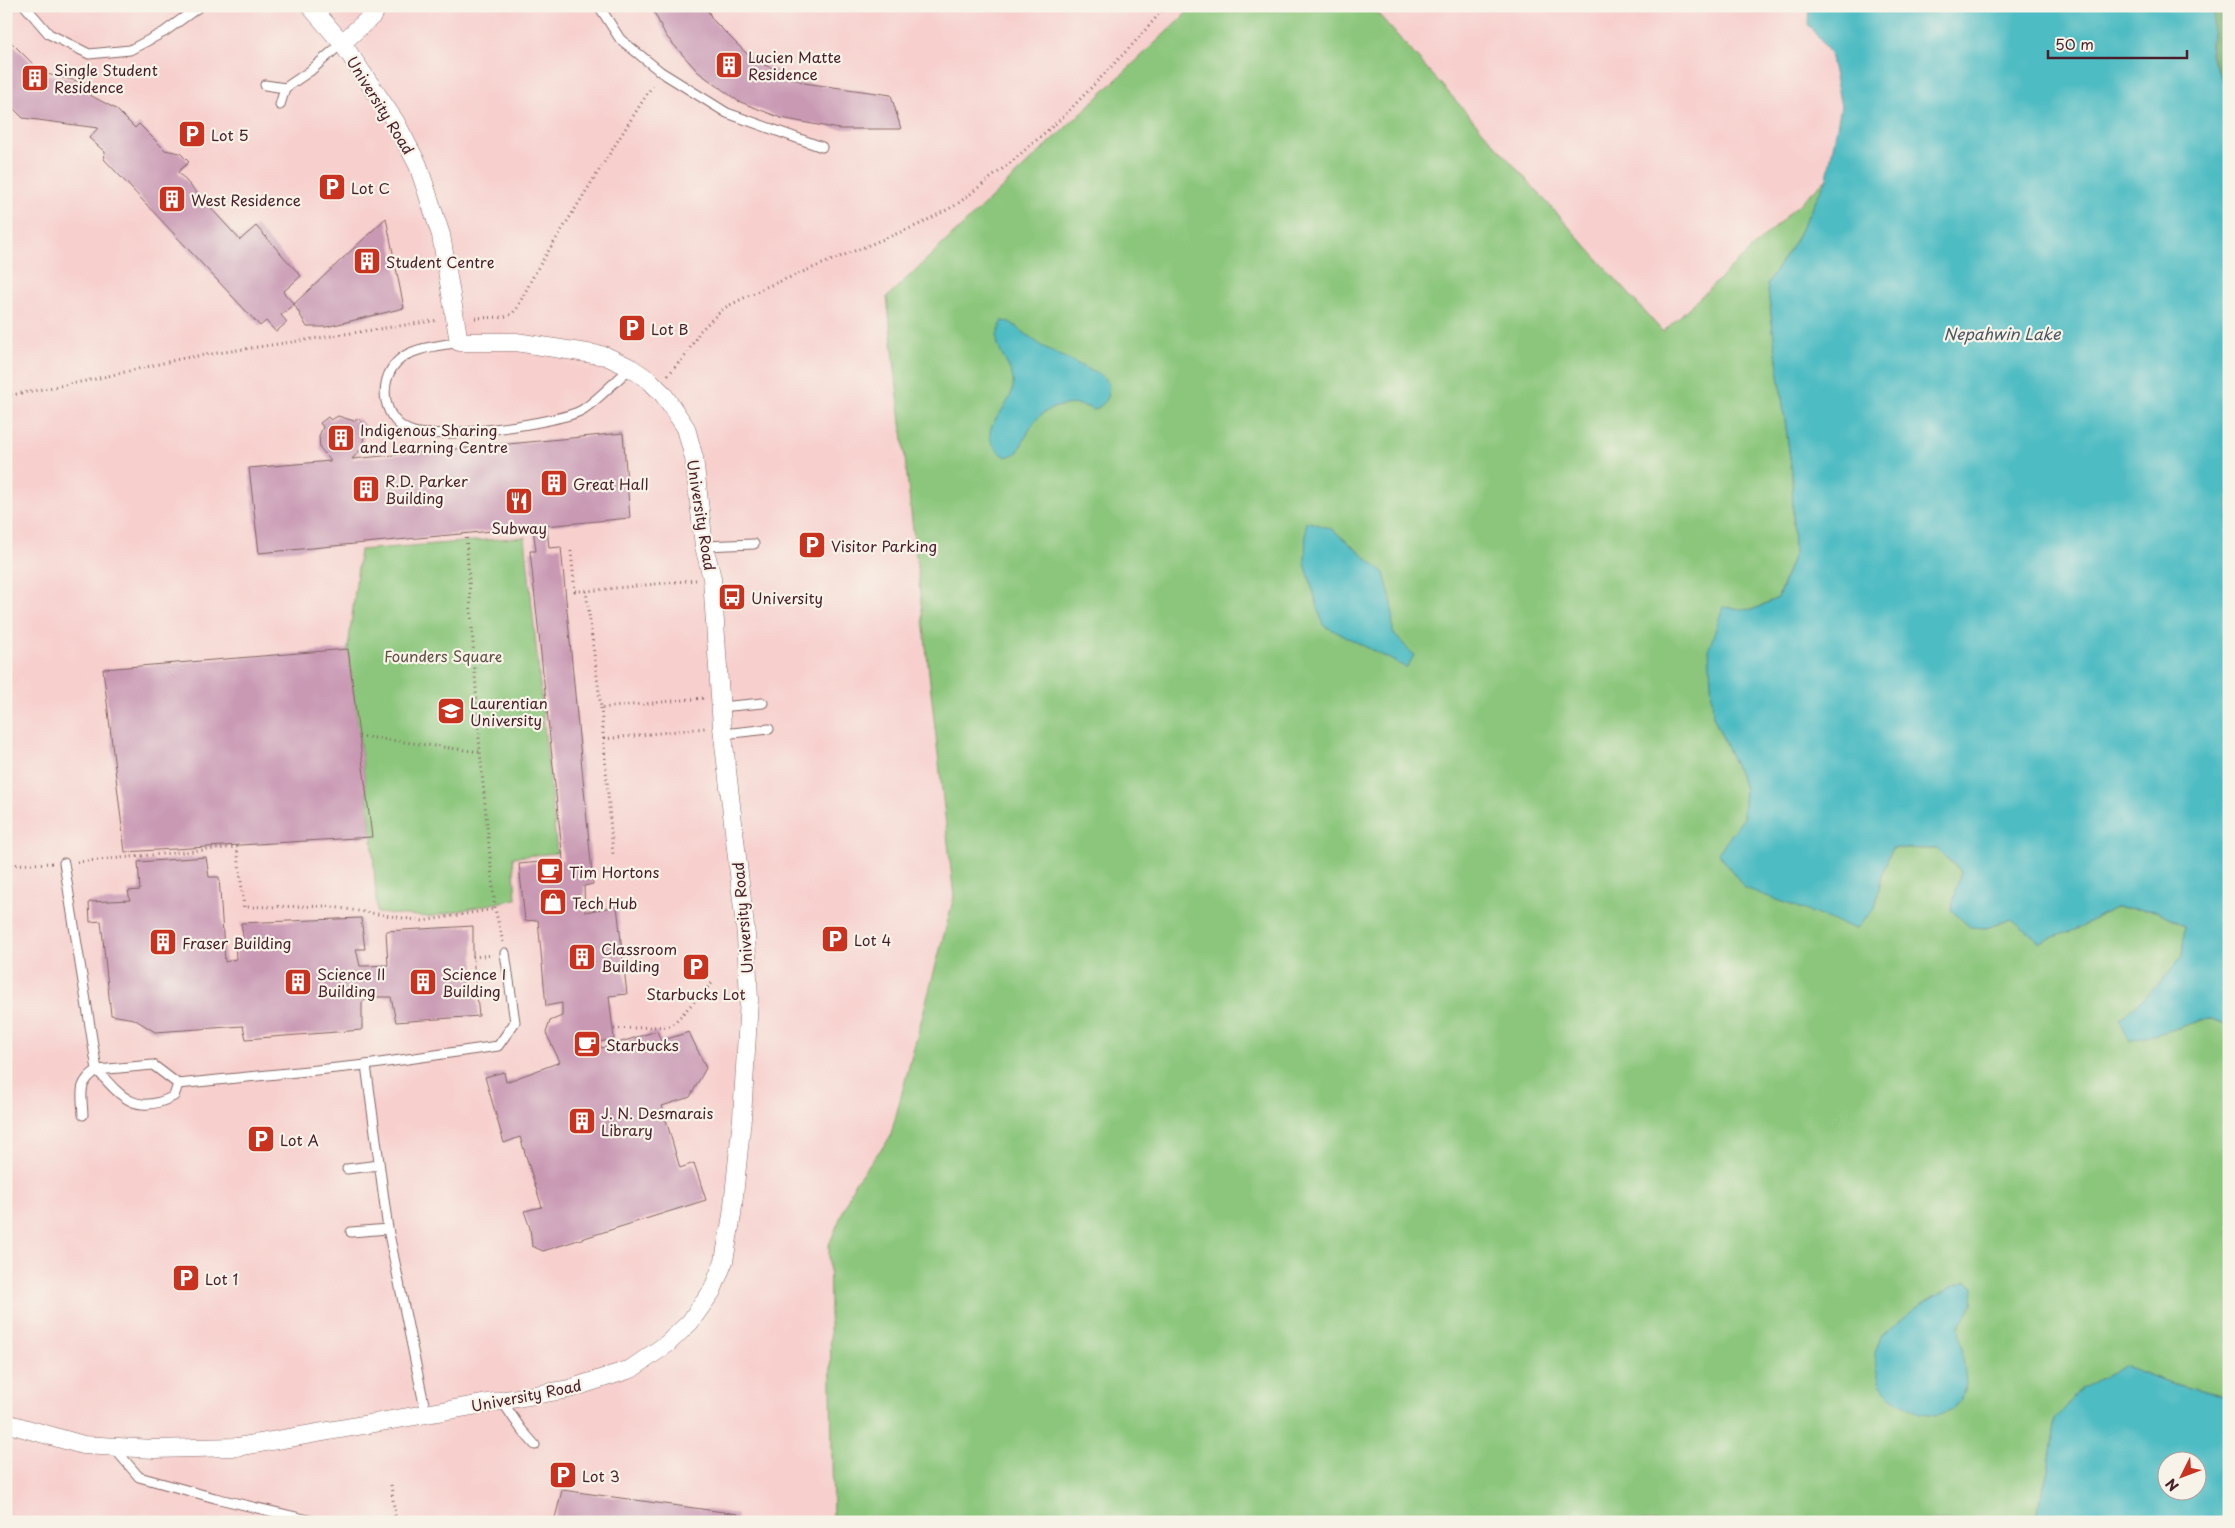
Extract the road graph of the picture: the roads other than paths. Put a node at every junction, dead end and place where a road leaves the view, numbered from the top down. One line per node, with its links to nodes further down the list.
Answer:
1 (25, 6): 2 (lane)
2 (200, 6)
3 (310, 6): 6 (street, University Road)
4 (378, 6): 6 (street)
5 (598, 6): 10 (lane)
6 (342, 43): 8 (lane); 11 (street, University Road)
7 (265, 85): 8 (lane)
8 (285, 88): 9 (lane)
9 (280, 105)
10 (822, 147)
11 (459, 342): 12 (street, University Road); 12 (lane)
12 (631, 368): 14 (street, University Road)
13 (754, 544): 14 (lane)
14 (704, 546): 15 (street, University Road)
15 (720, 702): 16 (lane); 18 (street, University Road)
16 (763, 703)
17 (770, 729): 18 (lane)
18 (722, 730): 29 (street, University Road)
19 (64, 863): 22 (lane)
20 (505, 953): 21 (lane)
21 (366, 1065): 23 (lane); 25 (lane)
22 (97, 1070): 23 (lane); 23 (lane); 24 (lane)
23 (178, 1084)
24 (83, 1115)
25 (379, 1165): 26 (lane); 27 (lane)
26 (347, 1169)
27 (388, 1229): 28 (lane); 30 (lane)
28 (351, 1232)
29 (502, 1401): 30 (street, University Road); 32 (lane)
30 (426, 1414): 33 (street, University Road)
31 (6, 1423): 33 (street, University Road)
32 (535, 1445)
33 (113, 1446): 34 (lane)
34 (317, 1522)

